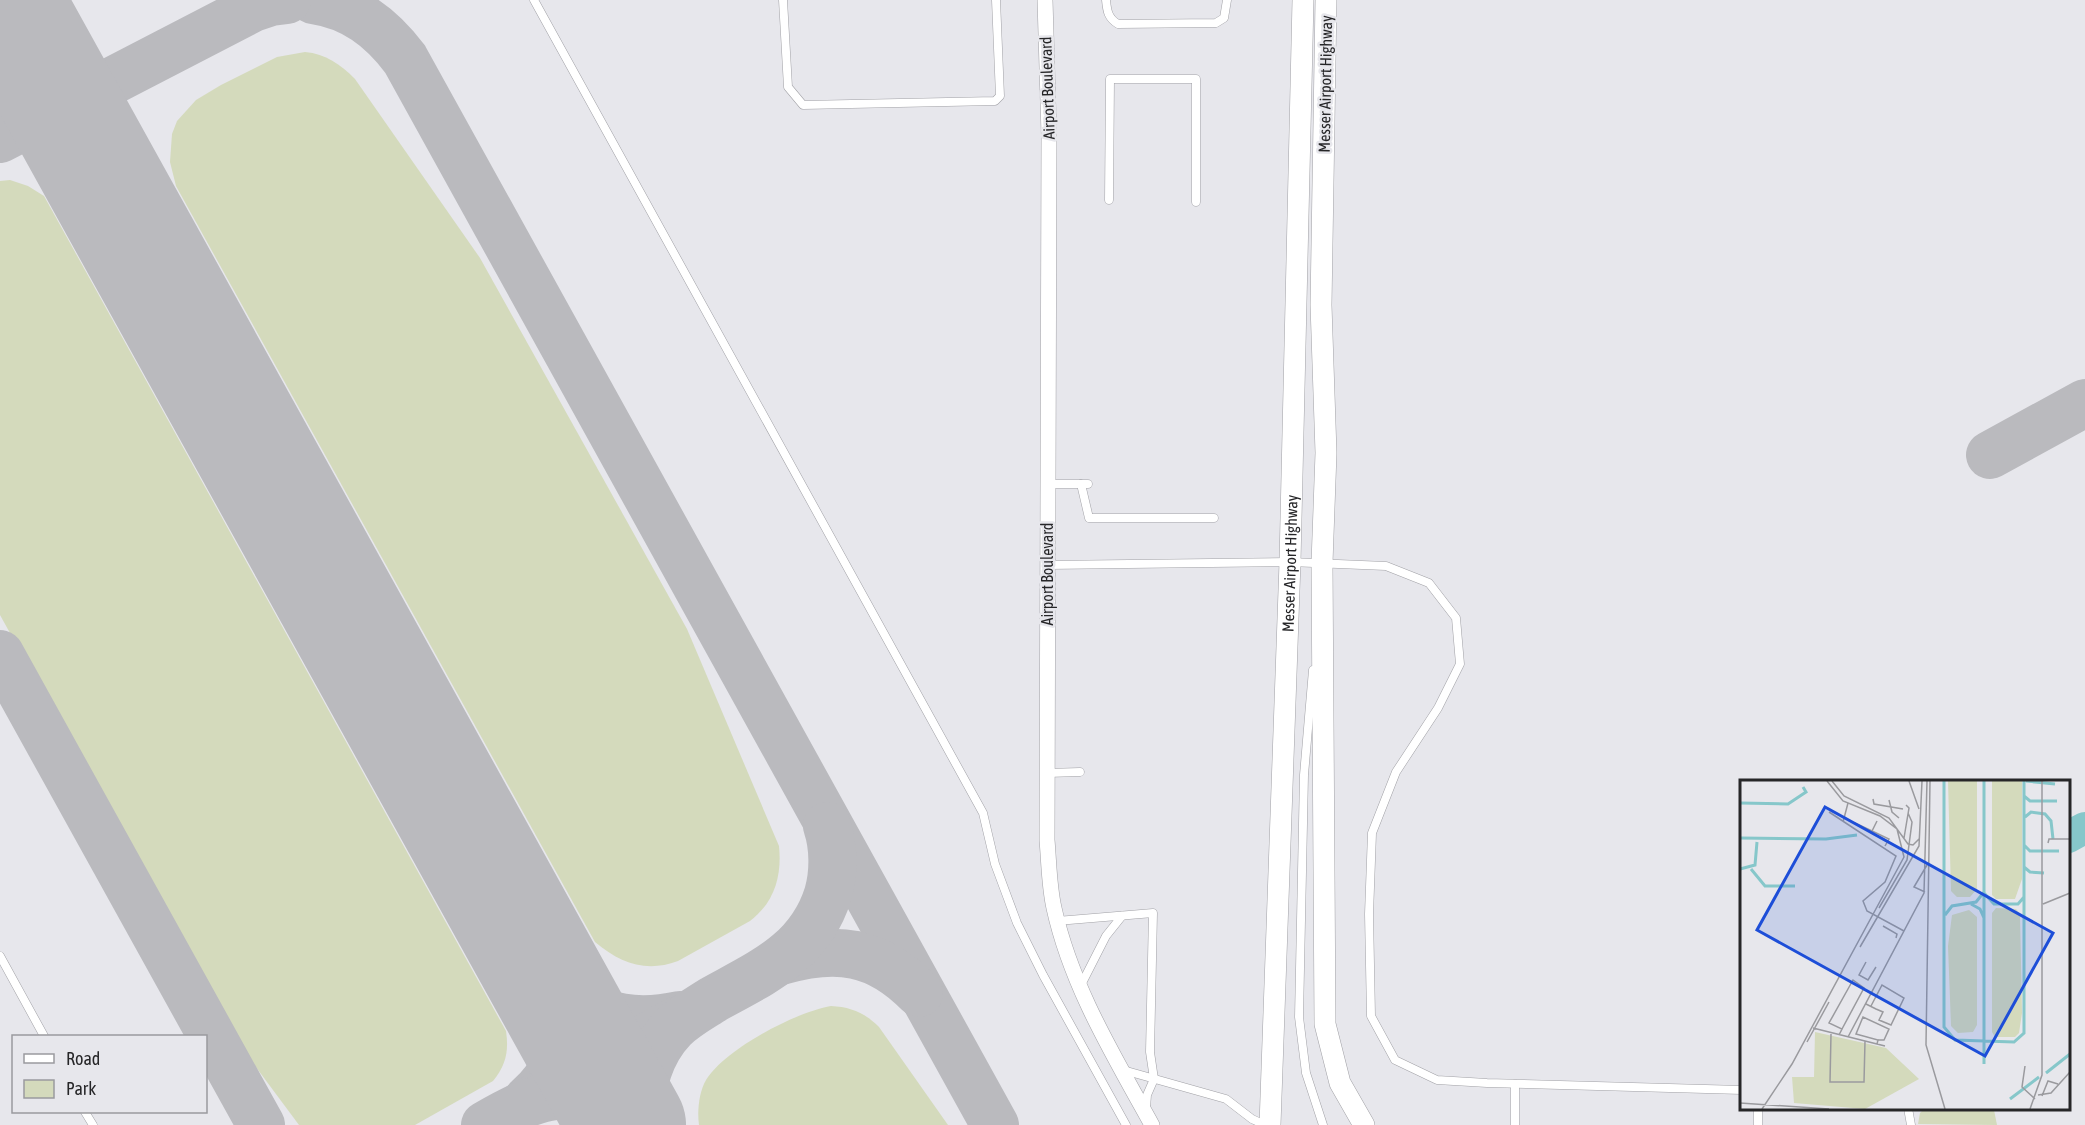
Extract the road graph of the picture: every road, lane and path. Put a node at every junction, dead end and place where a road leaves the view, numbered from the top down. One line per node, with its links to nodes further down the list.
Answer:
1 (534, 0): 29 (lane)
2 (783, 0): 3 (lane)
3 (996, 0)
4 (1045, 0): 11 (street, Airport Boulevard)
5 (1106, 0): 6 (lane)
6 (1227, 0)
7 (1303, 0): 13 (main road, Messer Airport Highway)
8 (1326, 0): 14 (main road, Messer Airport Highway)
9 (1109, 200): 10 (lane)
10 (1196, 202)
11 (1048, 484): 12 (lane); 15 (street, Airport Boulevard)
12 (1214, 518)
13 (1290, 562): 14 (lane); 15 (lane); 31 (main road, Messer Airport Highway)
14 (1322, 563): 25 (lane); 32 (lane, Messer Airport Highway); 33 (main road, Messer Airport Highway)
15 (1047, 565): 17 (street, Airport Boulevard)
16 (1080, 772): 17 (lane)
17 (1047, 773): 19 (street, Airport Boulevard)
18 (1122, 916): 19 (lane); 21 (lane); 24 (lane)
19 (1057, 921): 21 (street, Airport Boulevard)
20 (0, 956): 22 (lane)
21 (1080, 986): 23 (street, Airport Boulevard)
22 (43, 1035)
23 (1121, 1070): 24 (lane); 28 (street, Airport Boulevard)
24 (1154, 1079): 28 (lane); 30 (lane)
25 (1515, 1084): 26 (lane); 34 (lane)
26 (1740, 1090)
27 (1908, 1110): 35 (lane)
28 (1149, 1119)
29 (1126, 1125)
30 (1265, 1125)
31 (1270, 1125)
32 (1323, 1125)
33 (1364, 1125)
34 (1515, 1125)
35 (1911, 1125)

